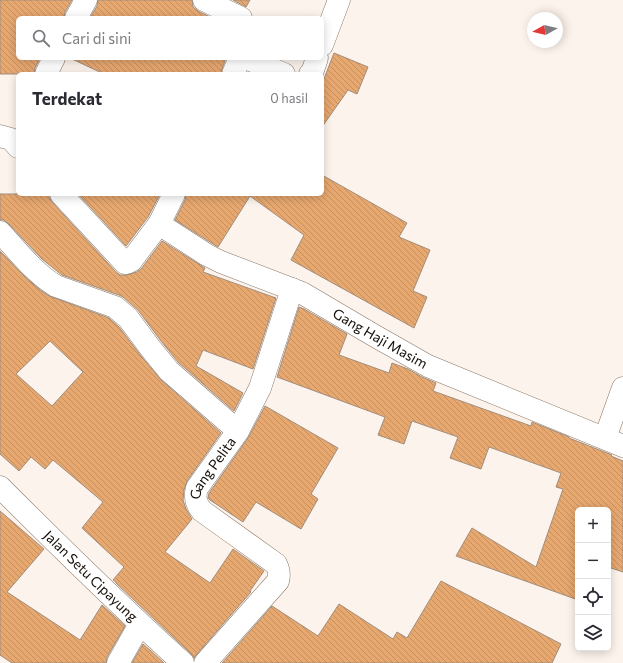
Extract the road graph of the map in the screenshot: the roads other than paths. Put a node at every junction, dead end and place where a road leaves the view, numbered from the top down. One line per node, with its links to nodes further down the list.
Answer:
1 (86, 0): 4 (street)
2 (204, 0): 5 (street)
3 (339, 0): 6 (street)
4 (77, 16)
5 (237, 16)
6 (324, 40)
7 (53, 60): 11 (street)
8 (239, 60): 12 (street)
9 (251, 60): 13 (street)
10 (316, 60): 14 (street)
11 (47, 72)
12 (234, 72)
13 (279, 72)
14 (312, 72)
15 (63, 196): 17 (street)
16 (173, 196): 17 (street)
17 (154, 231): 19 (street, Gang Haji Masim)
18 (0, 232): 21 (street)
19 (292, 289): 21 (street, Gang Pelita); 22 (street, Gang Haji Masim)
20 (623, 388): 22 (street)
21 (238, 431): 27 (street, Gang Pelita)
22 (614, 442)
23 (0, 487): 24 (street, Jalan Setu Cipayung)
24 (140, 624): 25 (street); 26 (street, Jalan Setu Cipayung)
25 (118, 663)
26 (183, 663)
27 (205, 663)

